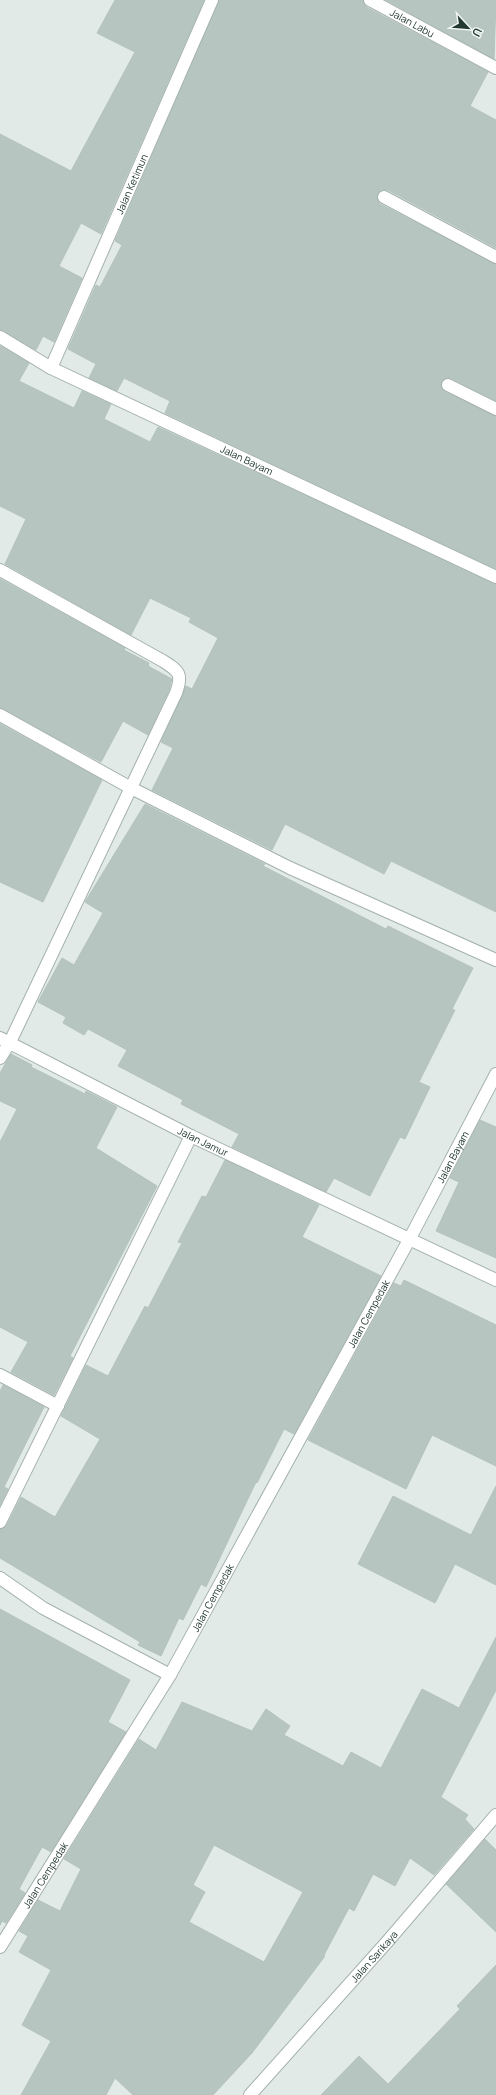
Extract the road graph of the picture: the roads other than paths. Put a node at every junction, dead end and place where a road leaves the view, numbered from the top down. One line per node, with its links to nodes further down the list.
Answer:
1 (212, 0): 7 (street, Jalan Ketimun)
2 (370, 0): 3 (street, Jalan Labu)
3 (496, 68)
4 (384, 197): 5 (street)
5 (496, 257)
6 (0, 337): 7 (street, Jalan Bayam)
7 (51, 368): 11 (street, Jalan Bayam)
8 (448, 385): 9 (street)
9 (496, 409)
10 (0, 570): 13 (street)
11 (496, 576)
12 (0, 715): 13 (street)
13 (131, 788): 14 (street); 15 (street)
14 (496, 960)
15 (5, 1040): 16 (street); 18 (street, Jalan Jamur)
16 (0, 1058)
17 (496, 1074): 19 (street, Jalan Bayam)
18 (191, 1136): 19 (street, Jalan Jamur); 22 (street)
19 (409, 1240): 20 (street, Jalan Jamur); 25 (street, Jalan Cempedak)
20 (496, 1280)
21 (0, 1375): 22 (street)
22 (58, 1406): 23 (street)
23 (0, 1522)
24 (0, 1578): 25 (street)
25 (170, 1675): 27 (street, Jalan Cempedak)
26 (496, 1815): 28 (street, Jalan Sarikaya)
27 (0, 1947)
28 (250, 2095)

